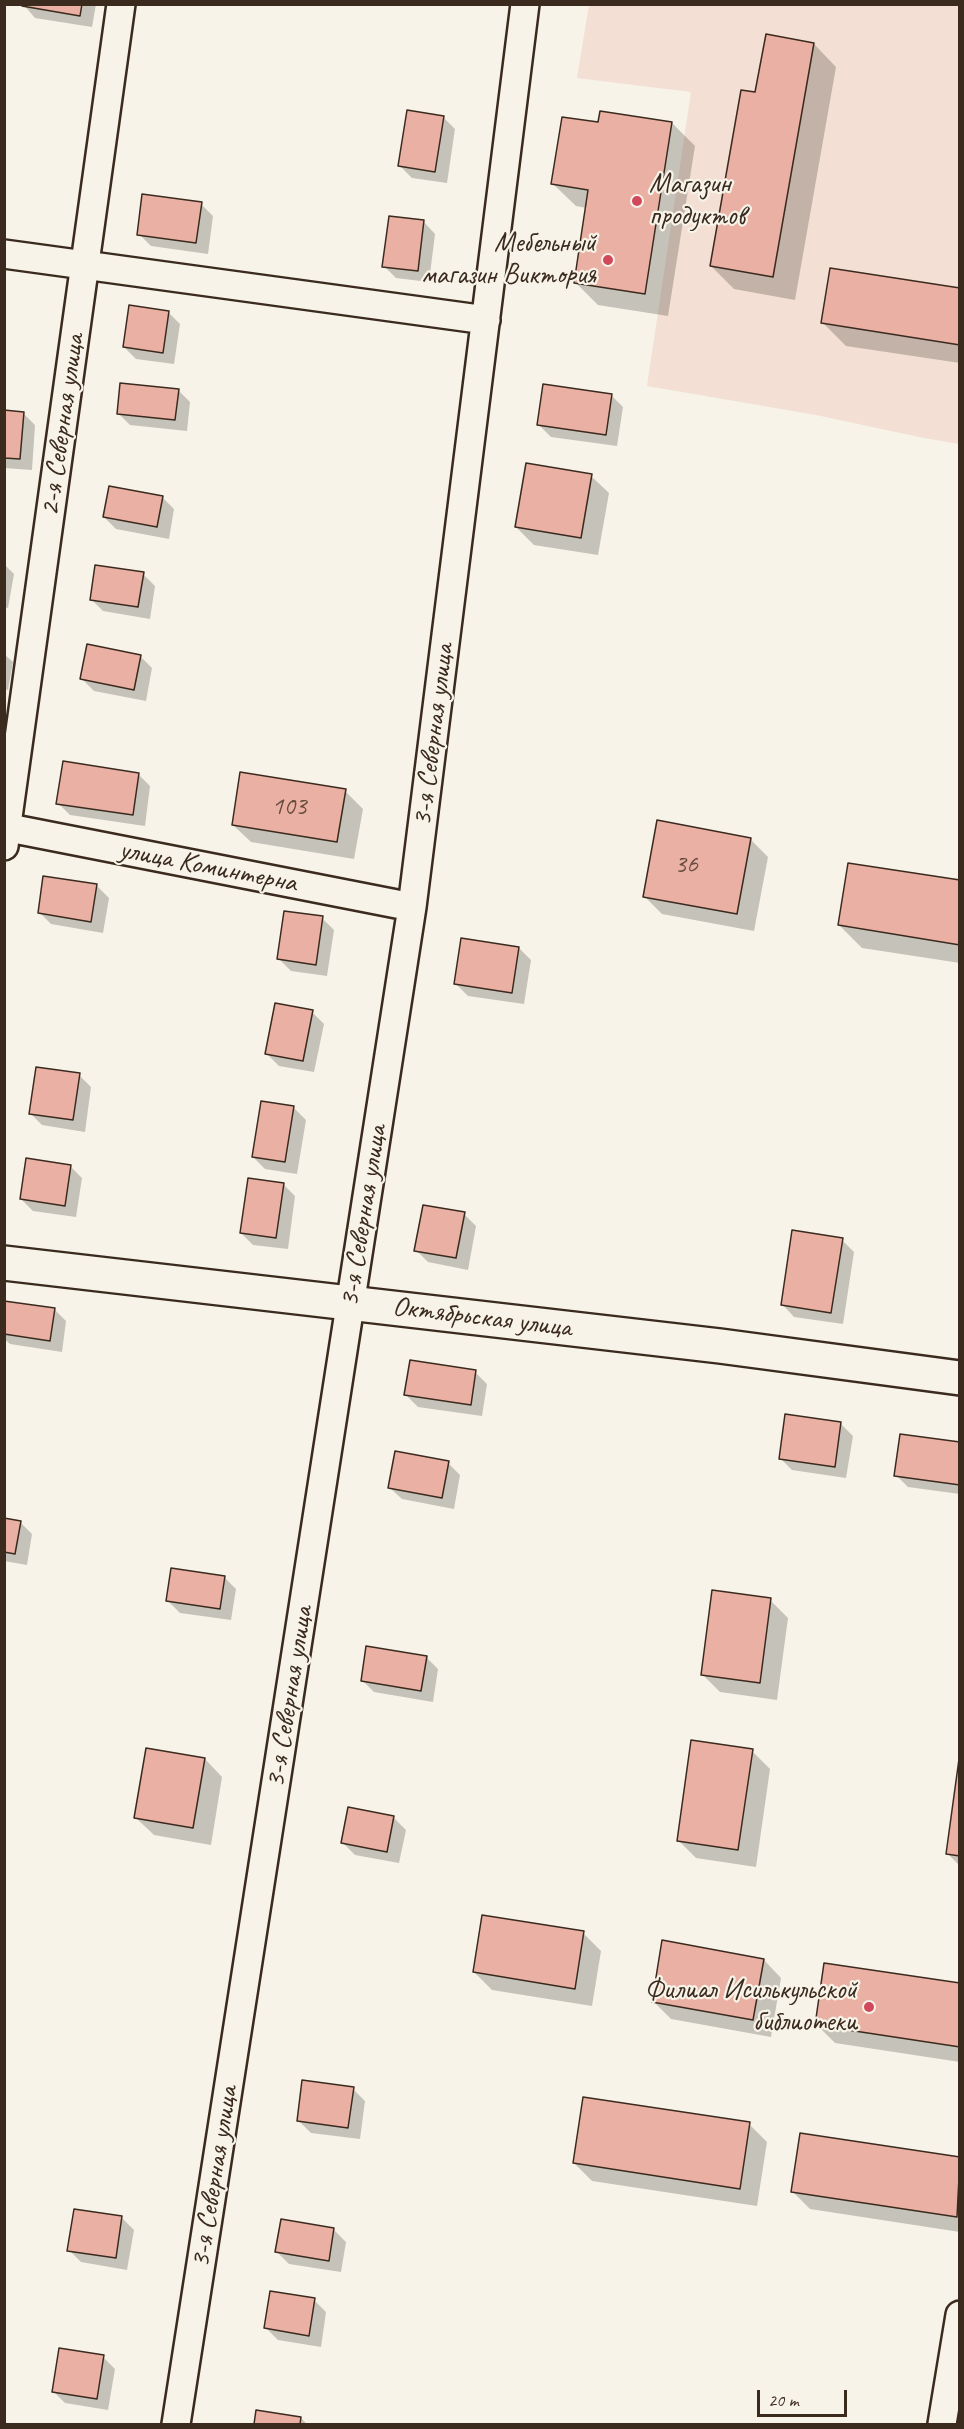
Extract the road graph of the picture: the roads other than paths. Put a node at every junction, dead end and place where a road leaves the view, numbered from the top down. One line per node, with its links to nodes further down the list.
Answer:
1 (121, 4): 4 (street, 2-я Северная улица)
2 (525, 4): 5 (street, 3-я Северная улица)
3 (4, 254): 4 (street)
4 (85, 266): 5 (street); 6 (street, 2-я Северная улица)
5 (486, 320): 7 (street, 3-я Северная улица)
6 (5, 834): 7 (street, улица Коминтерна)
7 (412, 907): 9 (street, 3-я Северная улица)
8 (4, 1263): 9 (street, Октябрьская улица)
9 (351, 1302): 10 (street, Октябрьская улица); 12 (street, 3-я Северная улица)
10 (960, 1378)
11 (960, 2315): 13 (street)
12 (176, 2424)
13 (942, 2424)

